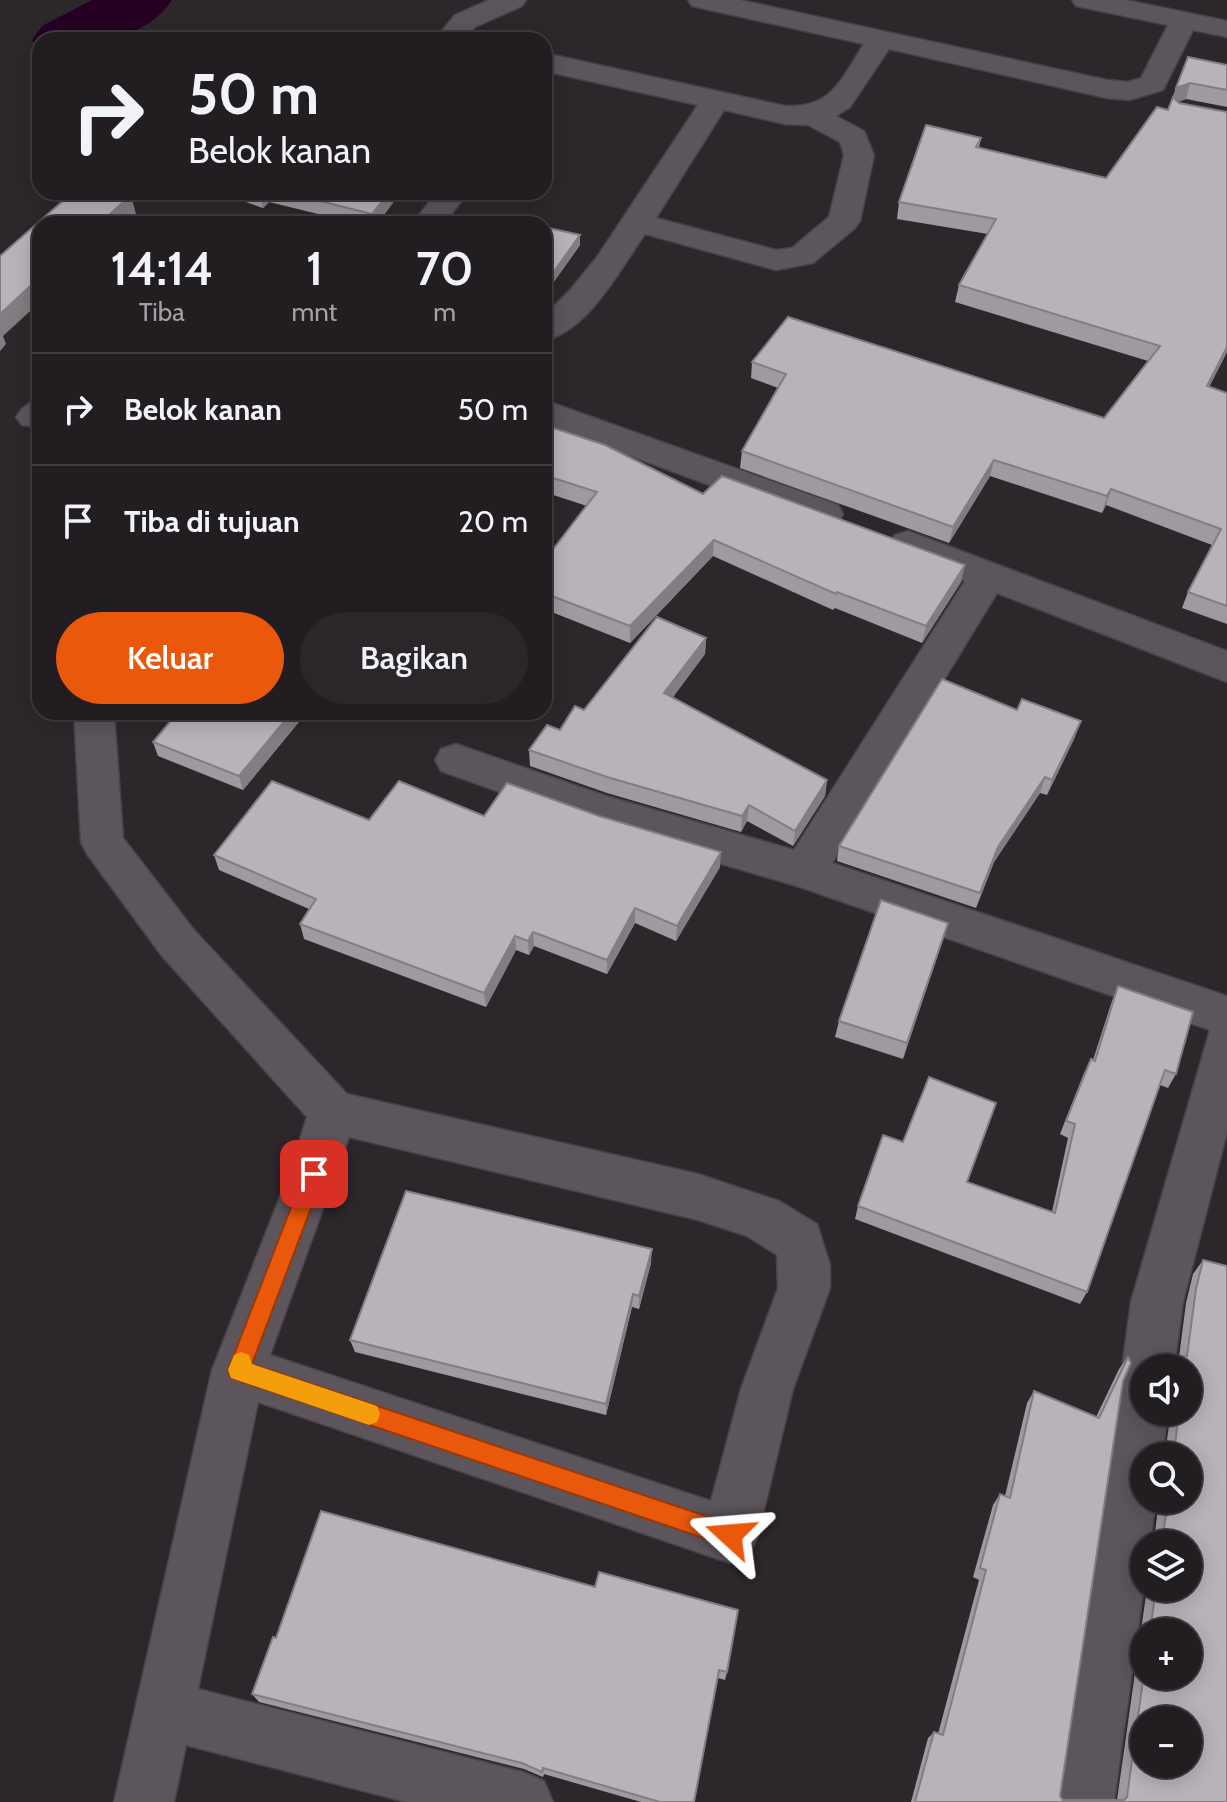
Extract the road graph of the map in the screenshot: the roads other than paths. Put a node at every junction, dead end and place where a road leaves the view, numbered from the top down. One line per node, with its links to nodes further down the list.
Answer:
1 (512, 0): 6 (street)
2 (702, 0): 7 (street)
3 (1086, 0): 4 (street)
4 (1184, 20): 5 (street); 7 (street)
5 (1227, 29)
6 (455, 32)
7 (882, 38): 10 (street)
8 (552, 68): 9 (street)
9 (716, 99): 10 (street); 13 (street)
10 (814, 116): 13 (street)
11 (447, 200): 12 (street)
12 (434, 216)
13 (638, 223): 14 (street)
14 (552, 325)
15 (552, 414): 16 (street)
16 (989, 574): 17 (street); 20 (street)
17 (1227, 667)
18 (94, 720): 23 (street)
19 (456, 760): 20 (street)
20 (804, 871): 21 (street)
21 (1227, 1016)
22 (1227, 1042): 24 (street)
23 (333, 1112): 25 (street); 25 (street)
24 (1150, 1354)
25 (238, 1370): 27 (street)
26 (1139, 1426): 30 (street)
27 (163, 1710): 28 (street); 29 (street)
28 (144, 1802)
29 (523, 1802)
30 (1084, 1802)

